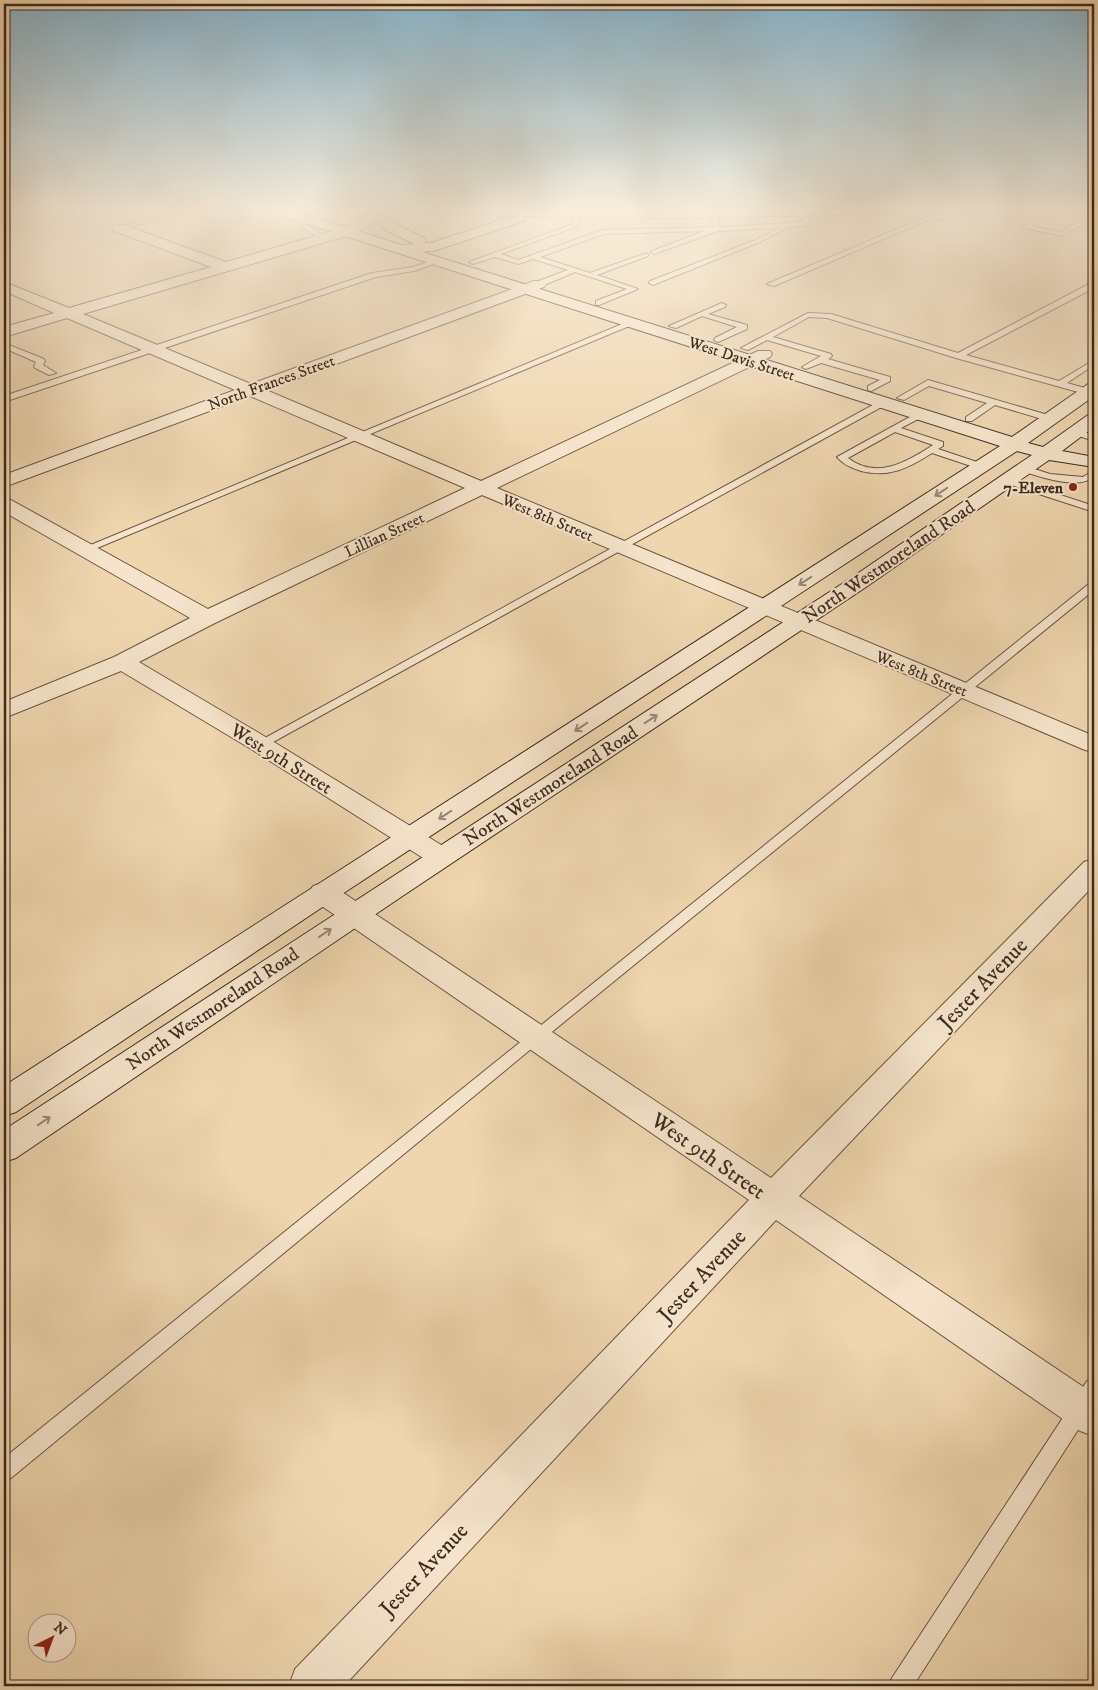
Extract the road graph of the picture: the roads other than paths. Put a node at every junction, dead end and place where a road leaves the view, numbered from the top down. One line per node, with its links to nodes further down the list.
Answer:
1 (11, 289): 11 (street, West 8th Street)
2 (147, 289): 11 (street)
3 (333, 289): 18 (lane)
4 (523, 289): 27 (street, North Frances Street)
5 (538, 289): 13 (street, West Davis Street)
6 (542, 289): 9 (street, West Davis Street)
7 (634, 289): 9 (lane)
8 (1087, 289): 20 (lane)
9 (599, 303): 14 (street, West Davis Street)
10 (722, 305): 12 (lane)
11 (67, 313): 15 (street); 18 (street, West 8th Street)
12 (702, 314): 14 (lane); 16 (lane)
13 (630, 324): 19 (street, West Davis Street); 39 (lane)
14 (674, 326): 16 (street, West Davis Street)
15 (4, 332)
16 (718, 340): 19 (street, West Davis Street)
17 (4, 345): 24 (lane)
18 (153, 349): 27 (street, West 8th Street); 30 (lane)
19 (756, 350): 20 (lane); 21 (lane); 23 (street, West Davis Street); 32 (street, West Davis Street); 48 (street, Lillian Street)
20 (959, 356): 25 (lane)
21 (821, 360): 23 (lane); 26 (lane)
22 (1094, 362): 25 (lane)
23 (806, 368): 26 (street, West Davis Street)
24 (52, 373)
25 (1060, 384): 28 (lane)
26 (871, 388): 29 (street, West Davis Street)
27 (250, 390): 39 (street, West 8th Street); 46 (street, North Frances Street)
28 (1092, 391): 35 (street, North Westmoreland Road)
29 (901, 398): 31 (lane); 34 (street, West Davis Street)
30 (4, 399)
31 (994, 402): 34 (lane); 35 (lane)
32 (882, 403): 33 (street, West Davis Street); 51 (lane)
33 (919, 415): 37 (lane); 41 (street, West Davis Street)
34 (969, 419): 41 (street, West Davis Street)
35 (1052, 419): 41 (street, North Westmoreland Road)
36 (1094, 419): 38 (street, North Westmoreland Road)
37 (894, 429): 42 (lane); 42 (lane)
38 (1076, 432): 40 (lane); 45 (street, North Westmoreland Road)
39 (358, 436): 48 (street, West 8th Street); 52 (lane)
40 (1094, 438)
41 (1020, 440): 44 (street, North Westmoreland Road); 45 (street, West Davis Street)
42 (931, 450): 44 (lane)
43 (1094, 465): 45 (street, West Davis Street); 47 (lane)
44 (980, 466): 54 (street, North Westmoreland Road, one-way to 54)
45 (1036, 469): 47 (lane); 50 (lane); 56 (street, North Westmoreland Road)
46 (4, 481)
47 (1090, 482)
48 (481, 488): 51 (street, West 8th Street); 55 (street, Lillian Street)
49 (4, 504): 52 (street)
50 (1094, 509)
51 (620, 547): 54 (street, West 8th Street); 60 (lane)
52 (86, 549): 55 (street)
53 (1094, 585): 58 (lane)
54 (765, 608): 56 (street, West 8th Street); 62 (street, North Westmoreland Road, one-way to 62)
55 (207, 618): 57 (street, Lillian Street)
56 (798, 622): 58 (street, West 8th Street); 63 (street, North Westmoreland Road, one-way to 56)
57 (122, 662): 59 (street, Lillian Street); 60 (street, West 9th Street)
58 (966, 690): 61 (street, West 8th Street); 67 (lane)
59 (4, 711)
60 (260, 744): 62 (street, West 9th Street)
61 (1094, 745)
62 (410, 838): 63 (street, West 9th Street); 65 (street, North Westmoreland Road)
63 (441, 857): 66 (street, North Westmoreland Road)
64 (1094, 868): 70 (street, Jester Avenue)
65 (323, 893): 66 (street, West 9th Street); 68 (street, North Westmoreland Road)
66 (353, 914): 67 (street, West 9th Street); 69 (street, North Westmoreland Road, one-way to 66)
67 (536, 1036): 70 (street, West 9th Street); 72 (lane)
68 (4, 1103)
69 (4, 1148)
70 (773, 1199): 71 (street, West 9th Street); 73 (street, Jester Avenue)
71 (1090, 1404): 74 (lane)
72 (4, 1471)
73 (312, 1686)
74 (900, 1686)

